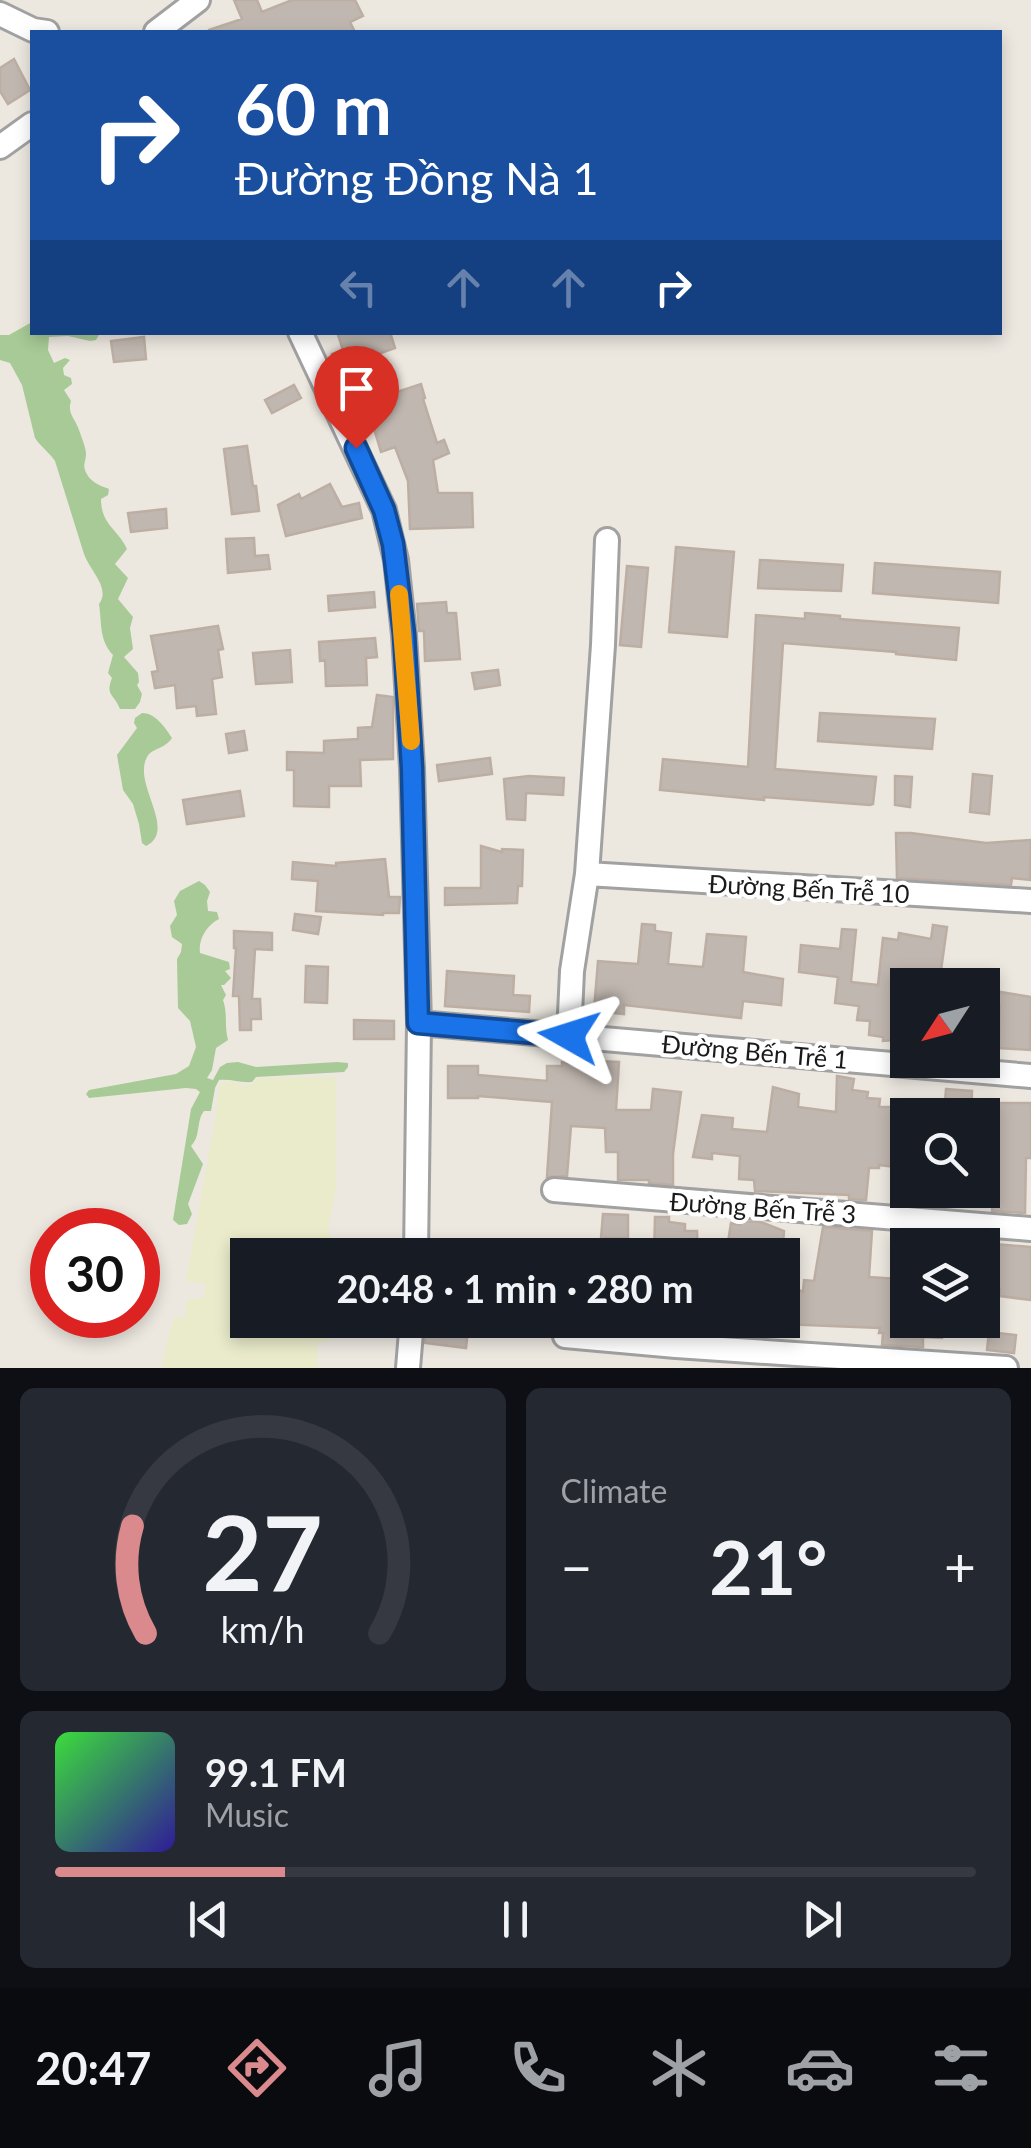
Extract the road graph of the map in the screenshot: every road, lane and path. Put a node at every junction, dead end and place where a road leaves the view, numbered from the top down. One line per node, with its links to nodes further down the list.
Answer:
1 (198, 0): 4 (street)
2 (0, 14): 3 (street)
3 (33, 30)
4 (159, 30)
5 (30, 125): 6 (street)
6 (0, 147)
7 (301, 335): 11 (street)
8 (607, 540): 9 (street)
9 (587, 874): 10 (street, Đường Bến Trễ 10); 12 (street)
10 (1031, 901)
11 (418, 1023): 12 (street, Đường Bến Trễ 1); 16 (street)
12 (569, 1036): 13 (street, Đường Bến Trễ 1)
13 (1031, 1076)
14 (554, 1190): 15 (street, Đường Bến Trễ 3)
15 (1031, 1228)
16 (416, 1238)
17 (410, 1338): 19 (street)
18 (587, 1338): 20 (street)
19 (408, 1368)
20 (1006, 1368)

